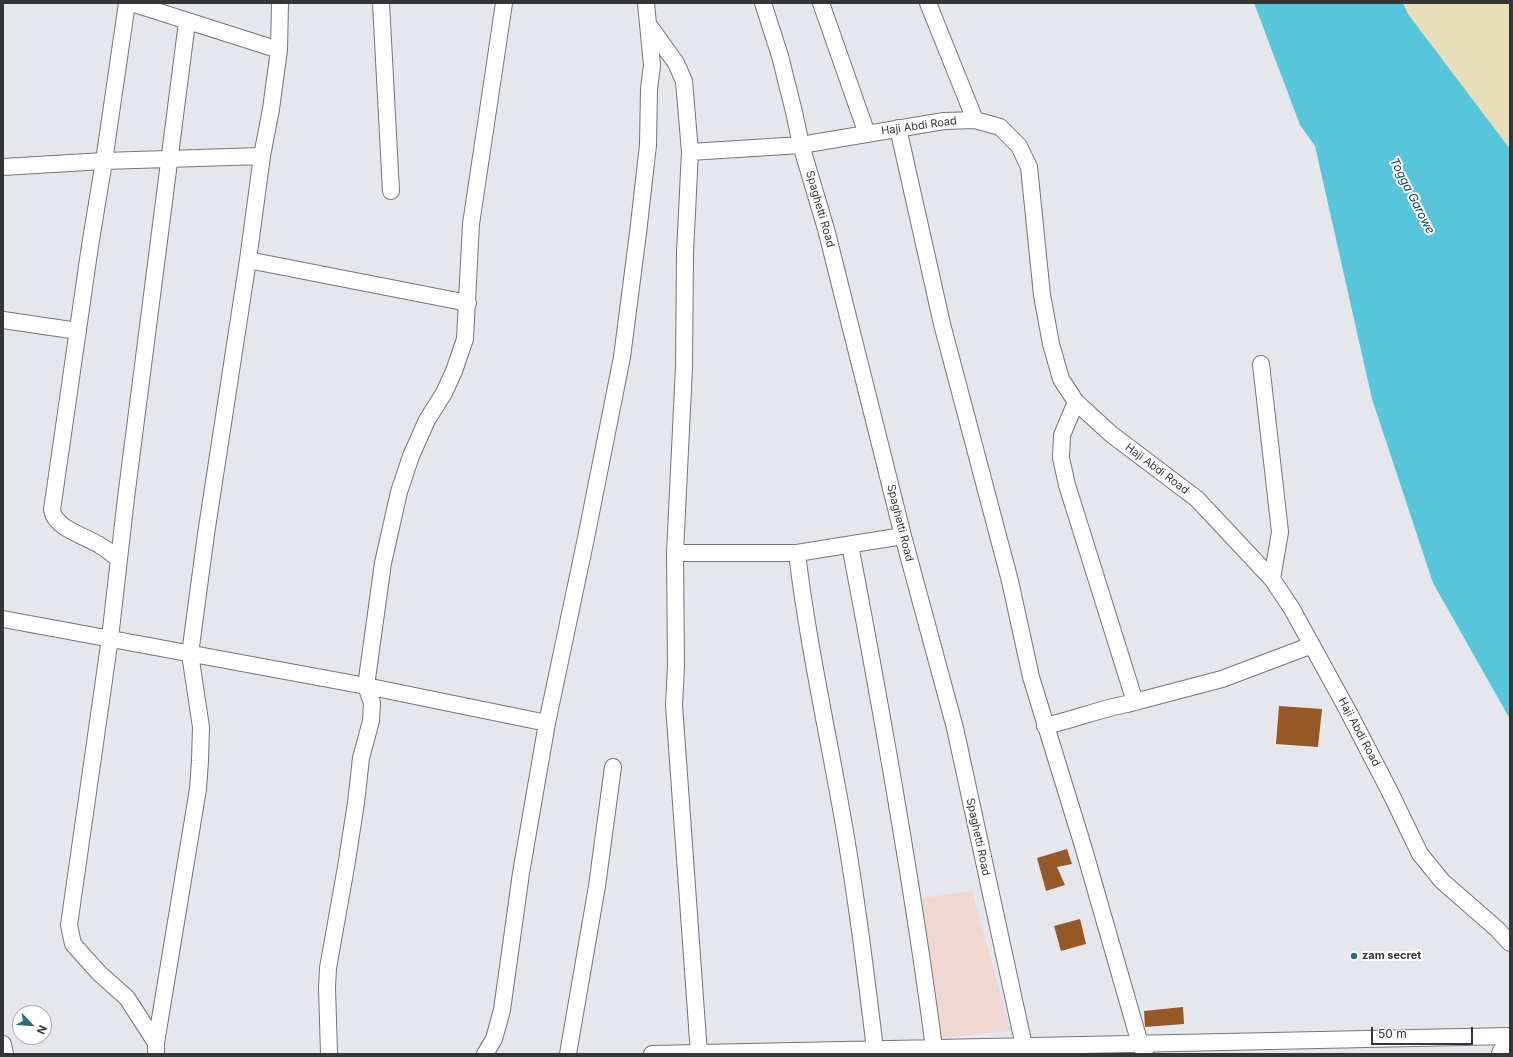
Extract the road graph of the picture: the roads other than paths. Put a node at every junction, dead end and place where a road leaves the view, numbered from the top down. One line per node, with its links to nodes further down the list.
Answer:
1 (127, 3): 20 (street)
2 (130, 3): 10 (street)
3 (280, 3): 12 (street)
4 (381, 3): 22 (street)
5 (504, 3): 24 (street)
6 (646, 3): 11 (street)
7 (763, 3): 16 (street, Spaghetti Road)
8 (821, 3): 15 (street)
9 (928, 3): 13 (street)
10 (187, 22): 12 (street); 19 (street)
11 (648, 24): 17 (street); 41 (street)
12 (279, 50): 18 (street)
13 (975, 120): 14 (street, Haji Abdi Road); 28 (street, Haji Abdi Road)
14 (898, 128): 15 (street, Haji Abdi Road); 42 (street)
15 (867, 134): 16 (street, Haji Abdi Road)
16 (801, 146): 17 (street, Haji Abdi Road); 29 (street, Spaghetti Road)
17 (690, 152): 32 (street)
18 (262, 156): 19 (street); 23 (street)
19 (169, 158): 20 (street); 33 (street)
20 (104, 161): 21 (street); 26 (street)
21 (3, 167)
22 (391, 191)
23 (248, 260): 24 (street); 38 (street)
24 (468, 303): 39 (street)
25 (3, 320): 26 (street)
26 (78, 330): 33 (street)
27 (1261, 364): 34 (street)
28 (1076, 402): 34 (street, Haji Abdi Road); 40 (street)
29 (903, 536): 30 (street); 48 (street, Spaghetti Road)
30 (850, 545): 31 (street); 49 (street)
31 (797, 552): 32 (street); 52 (street)
32 (674, 553): 54 (street)
33 (119, 559): 36 (street)
34 (1272, 579): 37 (street, Haji Abdi Road)
35 (3, 619): 36 (street)
36 (110, 638): 38 (street); 51 (street)
37 (1312, 644): 40 (street); 44 (street, Haji Abdi Road)
38 (190, 654): 39 (street); 51 (street)
39 (366, 686): 41 (street); 56 (street)
40 (1135, 702): 42 (street)
41 (547, 722): 57 (street)
42 (1046, 726): 53 (street)
43 (613, 767): 58 (street)
44 (1510, 943)
45 (1510, 1036): 50 (street)
46 (1510, 1041): 60 (main road)
47 (3, 1044): 55 (street)
48 (1024, 1046): 49 (street); 53 (street)
49 (934, 1048): 52 (street)
50 (1258, 1048): 53 (street)
51 (156, 1049)
52 (875, 1049): 54 (street)
53 (1143, 1049)
54 (699, 1053): 59 (street)
55 (5, 1054)
56 (329, 1054)
57 (485, 1054)
58 (568, 1054)
59 (652, 1054)
60 (1504, 1054)

